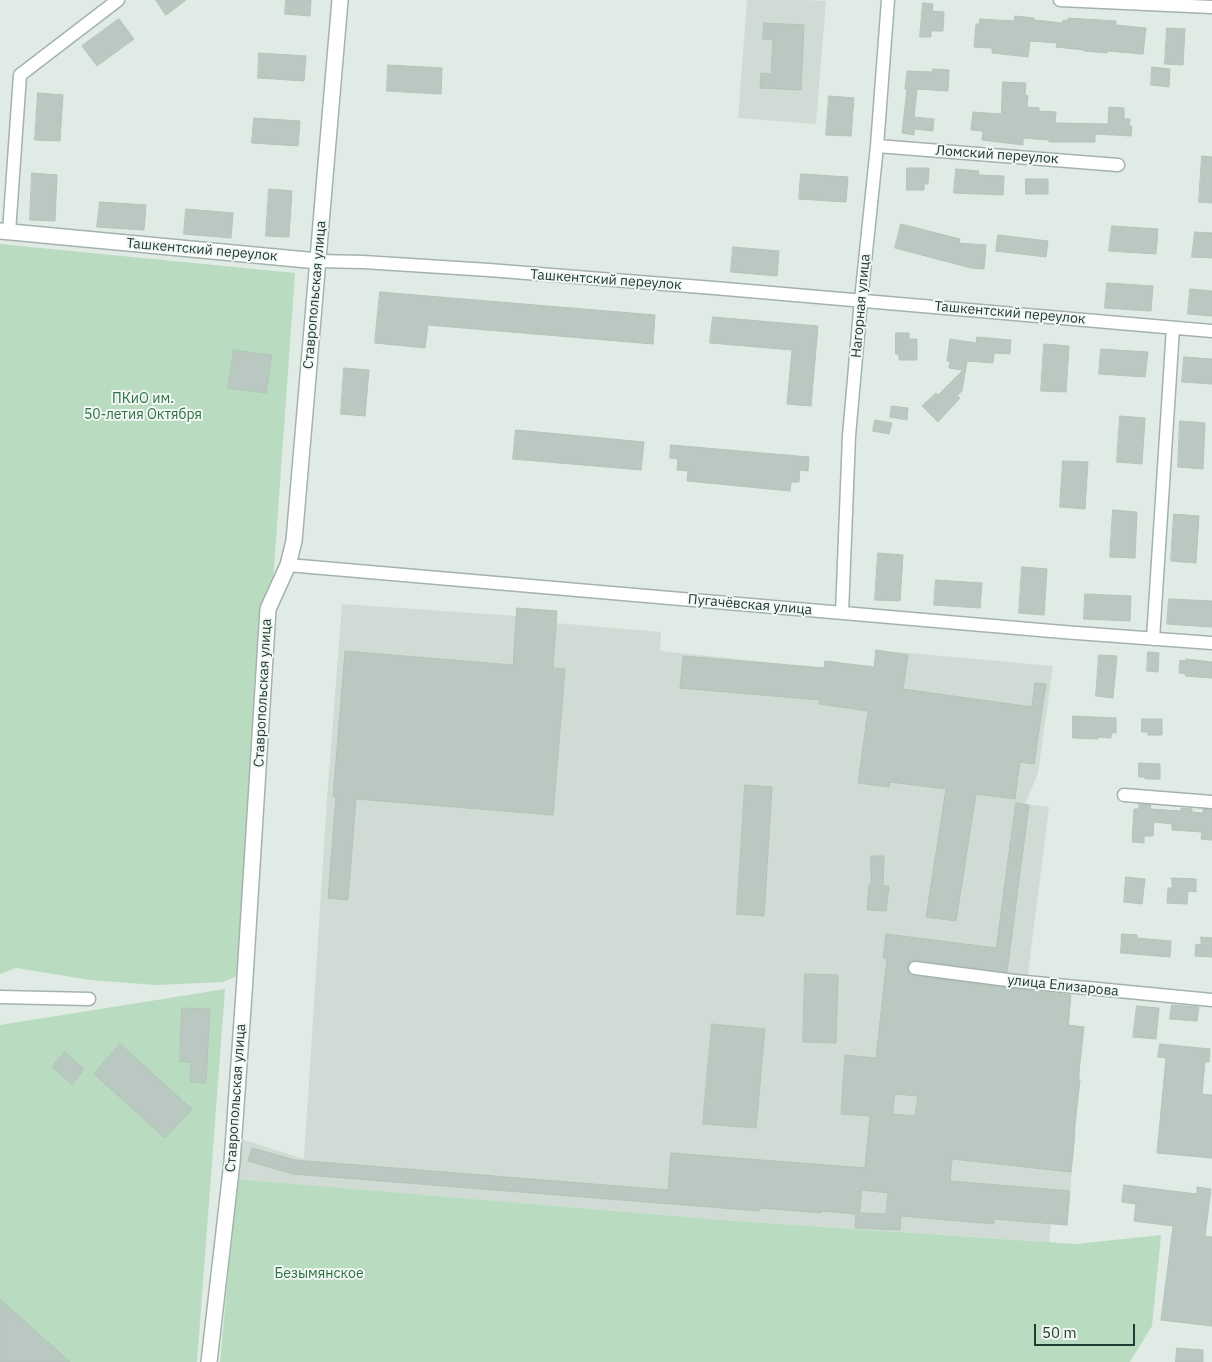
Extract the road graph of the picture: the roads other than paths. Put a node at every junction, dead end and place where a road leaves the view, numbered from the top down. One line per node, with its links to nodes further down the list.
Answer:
1 (118, 0): 8 (street)
2 (340, 0): 9 (street, Ставропольская улица)
3 (888, 0): 6 (street, Нагорная улица)
4 (1060, 0): 5 (street)
5 (1212, 7)
6 (877, 146): 7 (street, Ломский переулок); 10 (street, Нагорная улица)
7 (1118, 165)
8 (4, 231): 9 (street, Ташкентский переулок)
9 (318, 261): 10 (street, Ташкентский переулок); 13 (street, Ставропольская улица)
10 (861, 300): 11 (street, Ташкентский переулок); 14 (street, Нагорная улица)
11 (1173, 328): 12 (street, Ташкентский переулок); 15 (street)
12 (1212, 331)
13 (288, 565): 14 (street, Пугачёвская улица); 23 (street, Ставропольская улица)
14 (842, 613): 15 (street, Пугачёвская улица)
15 (1153, 639): 16 (street, Пугачёвская улица)
16 (1212, 643)
17 (1124, 795): 18 (street)
18 (1212, 802)
19 (915, 968): 22 (street, улица Елизарова)
20 (0, 997): 21 (street)
21 (89, 999)
22 (1212, 1000)
23 (210, 1362)

